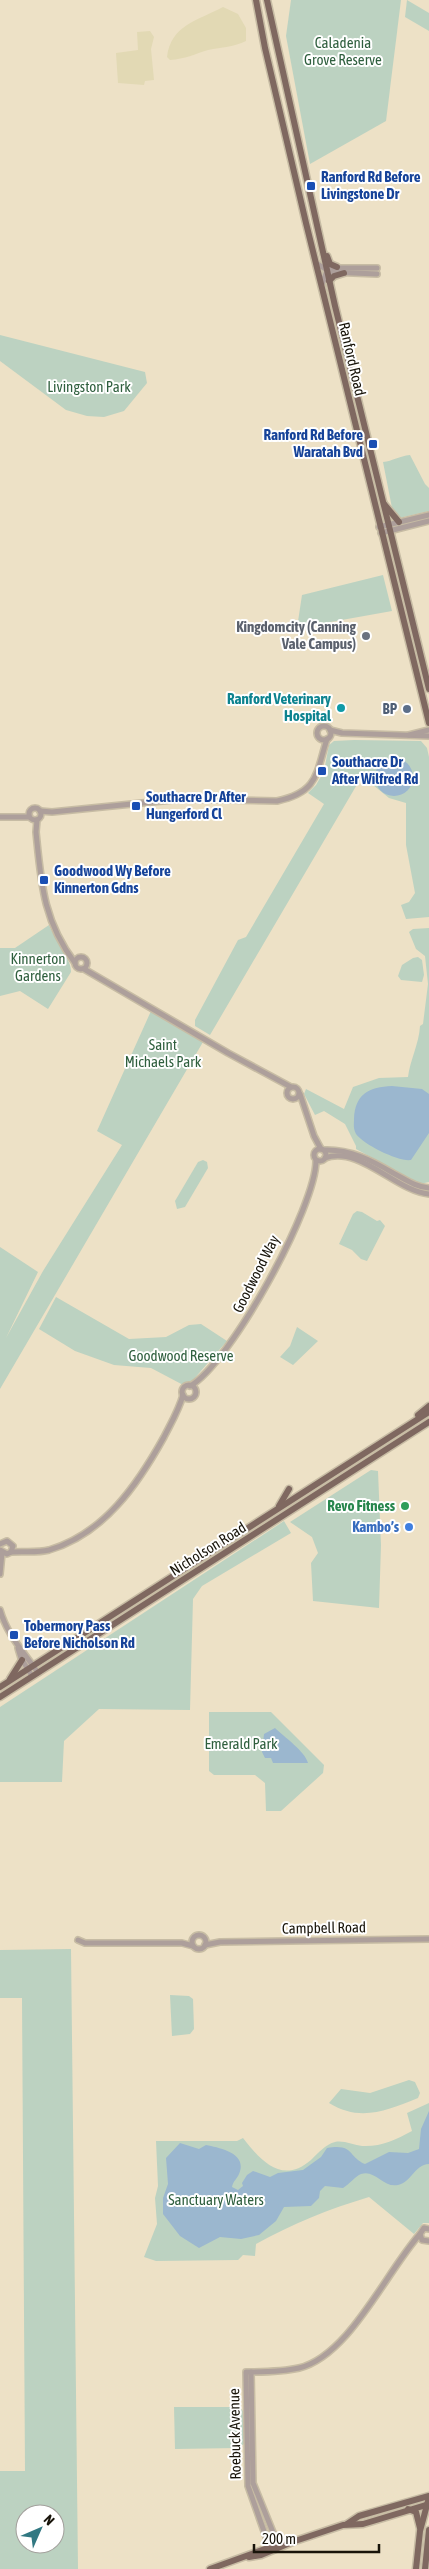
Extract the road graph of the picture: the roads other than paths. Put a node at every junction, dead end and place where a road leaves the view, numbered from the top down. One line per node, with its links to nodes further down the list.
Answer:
1 (256, 0): 4 (main road, Ranford Road)
2 (267, 0): 3 (main road, Ranford Road)
3 (321, 241): 5 (main road); 6 (main road, Ranford Road)
4 (316, 263): 6 (street); 9 (main road, Ranford Road)
5 (337, 267): 6 (street); 7 (street)
6 (327, 271): 7 (street); 8 (main road, Ranford Road); 9 (street)
7 (344, 273): 8 (main road)
8 (330, 282): 10 (main road, Ranford Road)
9 (322, 289): 15 (main road, Ranford Road)
10 (382, 501): 13 (main road); 14 (main road, Ranford Road)
11 (429, 515): 13 (street)
12 (429, 521): 14 (street)
13 (399, 522): 14 (street)
14 (389, 528): 15 (street); 16 (main road, Ranford Road)
15 (380, 530): 17 (main road, Ranford Road)
16 (429, 689)
17 (429, 723)
18 (429, 730): 20 (street)
19 (329, 735): 20 (street); 22 (street); 22 (street); 23 (street)
20 (409, 735): 21 (street)
21 (429, 736)
22 (320, 738): 23 (street)
23 (324, 748): 24 (street)
24 (35, 816): 25 (street); 26 (street, Goodwood Way)
25 (0, 817)
26 (67, 950): 27 (street, Goodwood Way); 28 (street, Goodwood Way)
27 (79, 958): 28 (street); 29 (street, Goodwood Way)
28 (75, 963): 29 (street, Goodwood Way)
29 (85, 967): 30 (street, Goodwood Way)
30 (289, 1089): 31 (street, Goodwood Way); 32 (street, Goodwood Way)
31 (300, 1094): 32 (street); 33 (street, Goodwood Way)
32 (295, 1099): 33 (street, Goodwood Way)
33 (303, 1108): 34 (street, Goodwood Way)
34 (314, 1136): 35 (street, Goodwood Way); 36 (street, Goodwood Way)
35 (322, 1149): 36 (street); 37 (street, Goodwood Way); 40 (street)
36 (314, 1151): 38 (street, Goodwood Way)
37 (324, 1159): 38 (street); 39 (street, Goodwood Way); 41 (street)
38 (316, 1160): 39 (street, Goodwood Way)
39 (316, 1172): 42 (street, Goodwood Way)
40 (429, 1188)
41 (429, 1194)
42 (202, 1378): 43 (street, Goodwood Way); 44 (street, Goodwood Way)
43 (190, 1386): 44 (street); 45 (street, Goodwood Way)
44 (196, 1391): 46 (street, Goodwood Way)
45 (183, 1395): 46 (street); 48 (street, Goodwood Way)
46 (189, 1399): 48 (street, Goodwood Way)
47 (429, 1406): 52 (main road)
48 (180, 1407): 57 (street, Goodwood Way)
49 (429, 1412): 52 (main road, Nicholson Road)
50 (429, 1422): 51 (main road, Nicholson Road)
51 (426, 1427): 66 (main road, Nicholson Road)
52 (392, 1436): 54 (main road, Nicholson Road)
53 (289, 1489): 54 (main road)
54 (277, 1509): 65 (main road, Nicholson Road)
55 (0, 1543): 56 (street)
56 (12, 1544): 57 (street, Goodwood Way); 59 (street)
57 (24, 1550): 59 (street, Goodwood Way)
58 (1, 1551): 59 (street, Goodwood Way); 60 (street)
59 (10, 1552): 60 (street)
60 (2, 1564): 61 (street)
61 (0, 1574)
62 (0, 1610): 63 (street)
63 (18, 1647): 64 (street); 65 (street)
64 (22, 1660): 65 (street); 67 (main road)
65 (30, 1668): 66 (street); 67 (main road, Nicholson Road)
66 (35, 1674): 68 (main road, Nicholson Road)
67 (3, 1685)
68 (0, 1697)
69 (193, 1938): 70 (street, Campbell Road); 74 (street, Campbell Road); 76 (street)
70 (205, 1938): 73 (street, Campbell Road); 75 (street)
71 (429, 1939): 73 (street, Campbell Road)
72 (78, 1940): 74 (street, Campbell Road)
73 (220, 1942): 75 (street, Campbell Road)
74 (182, 1943): 76 (street, Campbell Road)
75 (205, 1945): 76 (street, Campbell Road)
76 (193, 1946)
77 (428, 2228): 78 (street)
78 (420, 2234): 79 (street); 80 (street)
79 (427, 2241): 80 (street)
80 (408, 2247): 83 (street, Roebuck Avenue)
81 (428, 2501): 82 (main road); 84 (main road); 86 (main road)
82 (407, 2509): 84 (main road); 86 (main road)
83 (264, 2522): 87 (street, Roebuck Avenue); 88 (street, Roebuck Avenue)
84 (343, 2526): 87 (main road)
85 (429, 2530): 91 (main road)
86 (420, 2531): 90 (main road)
87 (280, 2546): 88 (main road)
88 (270, 2549): 89 (main road)
89 (210, 2569)
90 (416, 2569)
91 (425, 2569)

